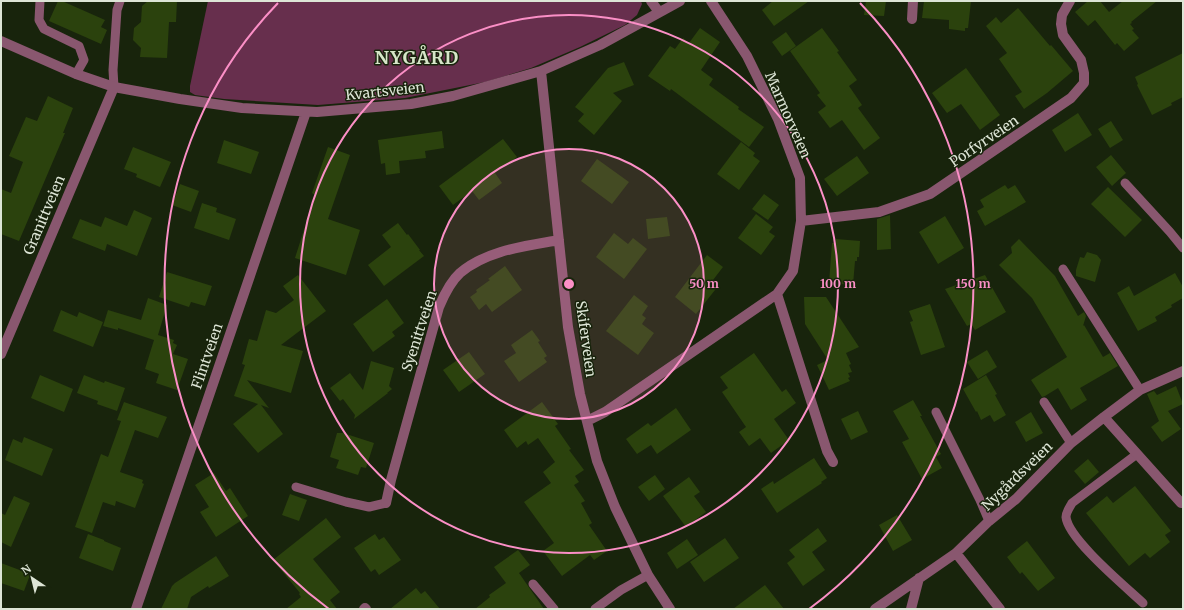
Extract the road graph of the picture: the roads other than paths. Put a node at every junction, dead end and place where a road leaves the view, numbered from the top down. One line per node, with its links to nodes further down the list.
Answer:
1 (40, 1): 12 (lane)
2 (120, 1): 13 (lane)
3 (651, 1): 8 (street)
4 (680, 1): 8 (street, Kvartsveien)
5 (711, 1): 16 (street, Marmorveien)
6 (913, 1): 9 (street)
7 (1070, 1): 16 (street, Porfyrveien)
8 (659, 12): 11 (street, Kvartsveien)
9 (912, 19)
10 (1, 41): 12 (street, Kvartsveien)
11 (540, 71): 14 (street, Kvartsveien); 17 (street, Skiferveien)
12 (76, 74): 13 (street, Kvartsveien)
13 (114, 87): 14 (street, Kvartsveien); 21 (street, Granittveien)
14 (306, 112): 40 (street, Flintveien)
15 (1125, 183): 18 (lane)
16 (801, 221): 20 (street, Marmorveien)
17 (559, 240): 27 (street, Skiferveien); 32 (street, Syenittveien)
18 (1183, 248)
19 (1063, 269): 23 (lane)
20 (777, 294): 27 (street, Marmorveien); 30 (street)
21 (1, 354)
22 (1183, 371): 23 (street, Nygårdsveien)
23 (1140, 390): 26 (street, Nygårdsveien)
24 (1044, 402): 28 (lane)
25 (936, 412): 34 (lane)
26 (1104, 417): 28 (street, Nygårdsveien); 29 (street)
27 (587, 421): 36 (street, Skiferveien)
28 (1071, 443): 34 (street, Nygårdsveien)
29 (1137, 454): 33 (street); 39 (lane)
30 (833, 462)
31 (296, 487): 32 (lane)
32 (386, 503)
33 (1182, 504)
34 (989, 521): 35 (street, Nygårdsveien)
35 (956, 553): 37 (street, Nygårdsveien); 46 (street)
36 (648, 575): 42 (lane); 43 (street, Skiferveien)
37 (919, 578): 44 (street, Nygårdsveien); 45 (street)
38 (533, 584): 41 (lane)
39 (1143, 603)
40 (136, 609)
41 (554, 609)
42 (595, 609)
43 (670, 609)
44 (875, 609)
45 (911, 609)
46 (1000, 609)

